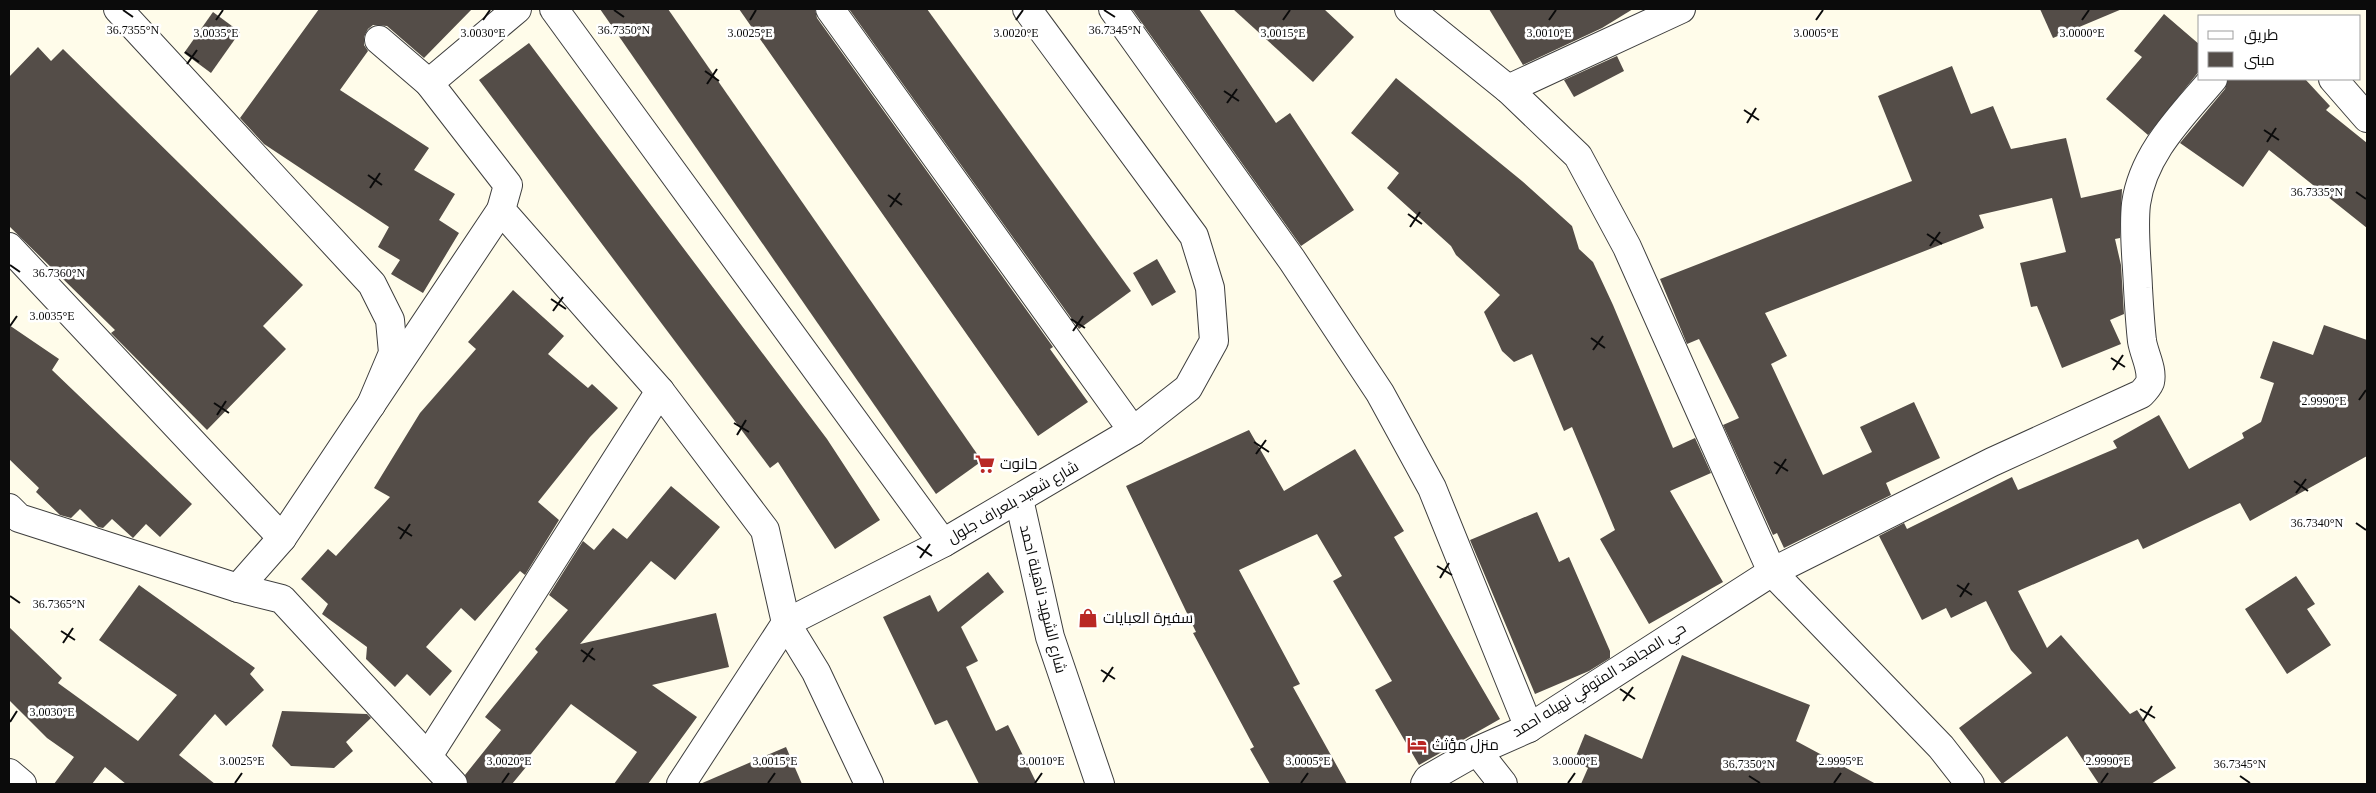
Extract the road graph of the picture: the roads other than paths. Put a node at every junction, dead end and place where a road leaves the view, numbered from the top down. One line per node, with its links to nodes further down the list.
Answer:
1 (118, 9): 19 (street)
2 (517, 9): 13 (street)
3 (554, 9): 24 (street)
4 (830, 9): 20 (street)
5 (1027, 9): 20 (street, شارع شعيد بلعراف جلول)
6 (1113, 9): 28 (street)
7 (1409, 9): 9 (street)
8 (1681, 9): 14 (street)
9 (1440, 20): 14 (street)
10 (379, 40): 13 (street)
11 (2212, 80): 25 (street, حي المجاهد المتوفي نهيله احمد)
12 (2334, 80): 15 (street)
13 (429, 83): 16 (street)
14 (1508, 89): 25 (street)
15 (2367, 118)
16 (501, 210): 18 (street); 19 (street)
17 (9, 247): 23 (street)
18 (660, 391): 27 (street); 30 (street)
19 (371, 405): 23 (street)
20 (1133, 431): 21 (street, شارع شعيد بلعراف جلول)
21 (1019, 499): 24 (street, شارع شعيد بلعراف جلول); 36 (street, شارع الشهيد ناهيلة احمد)
22 (9, 508): 26 (street)
23 (282, 538): 26 (street)
24 (943, 543): 27 (street, شارع شعيد بلعراف جلول)
25 (1772, 572): 28 (street, حي المجاهد المتوفي نهيله احمد); 39 (street)
26 (238, 588): 30 (street)
27 (786, 623): 34 (street, شارع شعيد بلعراف جلول); 35 (street)
28 (1529, 728): 29 (street, حي المجاهد المتوفي نهيله احمد)
29 (1477, 751): 37 (street, حي المجاهد المتوفي نهيله احمد); 38 (street)
30 (428, 756): 33 (street)
31 (9, 773): 32 (street)
32 (22, 784)
33 (453, 784)
34 (681, 784)
35 (869, 784)
36 (1100, 784)
37 (1425, 784)
38 (1503, 784)
39 (1970, 784)

